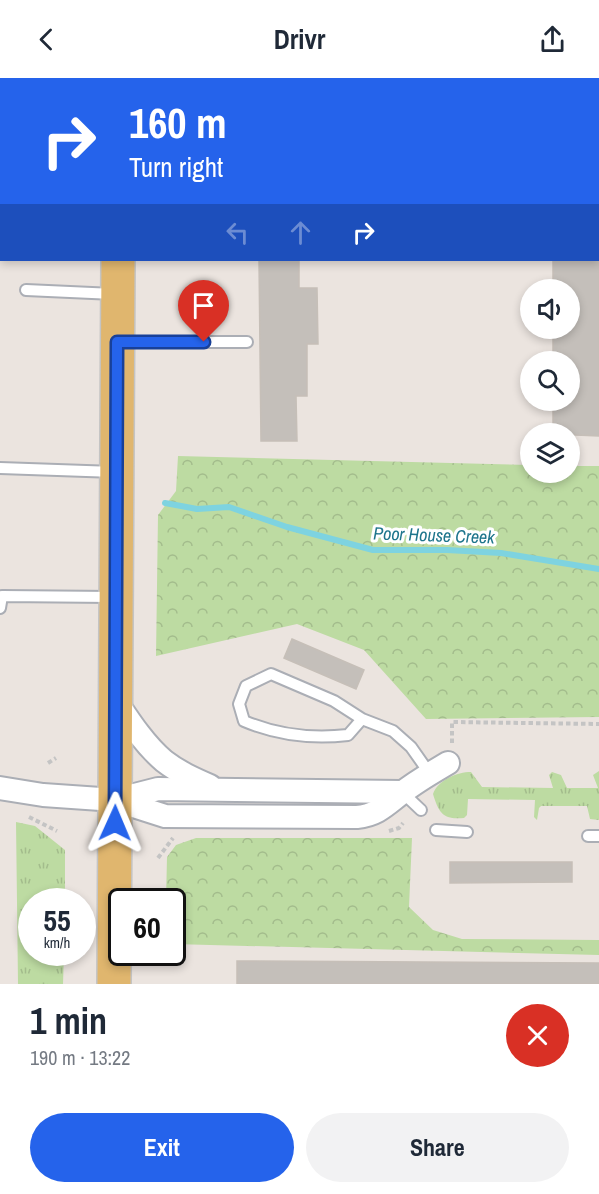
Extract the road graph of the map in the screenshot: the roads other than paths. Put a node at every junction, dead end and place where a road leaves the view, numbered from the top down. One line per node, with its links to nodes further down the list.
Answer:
1 (118, 261): 3 (main road)
2 (26, 290): 3 (lane)
3 (118, 295): 4 (main road)
4 (117, 342): 5 (lane); 7 (main road)
5 (247, 342)
6 (0, 468): 7 (lane)
7 (118, 472): 9 (main road)
8 (1, 596): 9 (lane); 10 (lane)
9 (117, 597): 11 (main road)
10 (0, 608)
11 (116, 701): 15 (street); 17 (main road)
12 (362, 719): 12 (lane); 13 (lane)
13 (444, 762): 16 (street)
14 (0, 788): 17 (street)
15 (214, 788): 16 (street); 17 (street)
16 (402, 792): 17 (street); 18 (lane)
17 (115, 800): 21 (main road)
18 (421, 810)
19 (436, 830): 20 (lane)
20 (467, 831)
21 (114, 984)

